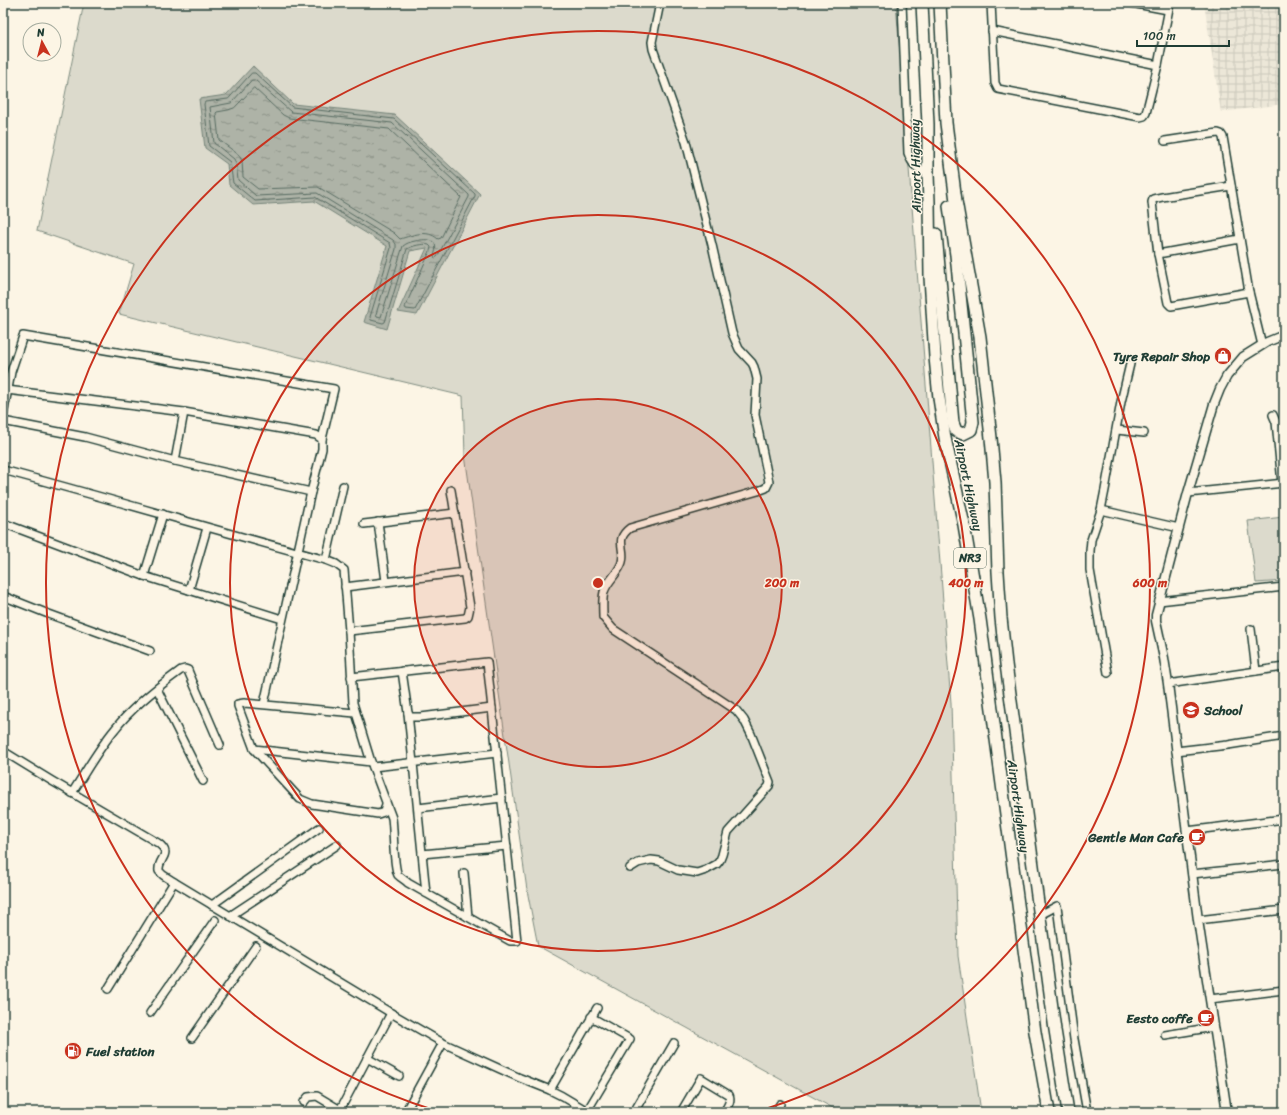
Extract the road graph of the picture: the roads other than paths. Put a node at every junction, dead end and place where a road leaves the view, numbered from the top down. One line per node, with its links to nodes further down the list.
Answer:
1 (660, 3): 89 (street)
2 (902, 3): 13 (street)
3 (922, 3): 11 (highway, Airport Highway / NR3)
4 (940, 3): 10 (highway, Airport Highway / NR3)
5 (991, 3): 8 (street)
6 (1131, 3): 7 (street)
7 (1169, 7): 9 (street)
8 (992, 31): 9 (street); 9 (street)
9 (1158, 65)
10 (944, 93): 11 (highway); 96 (highway, Airport Highway / NR3)
11 (928, 128): 13 (highway, Airport Highway / NR3)
12 (1166, 141): 14 (street)
13 (928, 174): 126 (highway, Airport Highway / NR3)
14 (1231, 186): 15 (street); 16 (street)
15 (1240, 239): 16 (street); 17 (street)
16 (1158, 254): 17 (street)
17 (1249, 292): 19 (street)
18 (1284, 335): 19 (street)
19 (1262, 345): 35 (street)
20 (1130, 364): 26 (street)
21 (7, 390): 22 (street); 24 (street); 28 (street)
22 (184, 412): 28 (street); 29 (street)
23 (1273, 415): 31 (street)
24 (3, 416)
25 (3, 421): 29 (street)
26 (1117, 430): 27 (street); 36 (street)
27 (1144, 433)
28 (322, 439): 34 (street)
29 (176, 461): 34 (street)
30 (3, 470): 38 (street)
31 (1283, 483): 35 (street)
32 (343, 486): 45 (street)
33 (451, 490): 37 (street)
34 (311, 492): 44 (street)
35 (1188, 493): 43 (street)
36 (1101, 510): 43 (street); 61 (street)
37 (455, 513): 39 (street); 46 (street)
38 (163, 514): 42 (street); 47 (street)
39 (378, 522): 41 (street); 48 (street)
40 (3, 523): 47 (street)
41 (364, 524)
42 (207, 528): 44 (street); 51 (street)
43 (1178, 528): 53 (street)
44 (297, 552): 45 (street); 54 (street)
45 (326, 560): 49 (street)
46 (464, 572): 48 (street); 56 (street)
47 (144, 576): 51 (street)
48 (386, 581): 49 (street)
49 (345, 587): 56 (street)
50 (1284, 587): 53 (street)
51 (189, 590): 54 (street)
52 (3, 596): 57 (street)
53 (1159, 601): 63 (street)
54 (282, 619): 65 (street)
55 (1250, 629): 60 (street)
56 (349, 632): 62 (street)
57 (150, 651)
58 (1284, 667): 60 (street)
59 (402, 671): 62 (street); 66 (street); 68 (street)
60 (1256, 671): 63 (street)
61 (1108, 673)
62 (351, 677): 67 (street)
63 (1168, 684): 73 (street)
64 (157, 689): 70 (street); 77 (street); 78 (street)
65 (264, 704): 67 (street); 71 (street)
66 (492, 708): 68 (street); 74 (street)
67 (355, 712): 76 (street)
68 (408, 713): 75 (street)
69 (1284, 736): 73 (street)
70 (220, 745)
71 (254, 749): 76 (street); 80 (street)
72 (3, 751): 78 (street)
73 (1176, 751): 84 (street)
74 (497, 753): 75 (street); 79 (street)
75 (413, 763): 76 (street); 81 (street)
76 (372, 764): 80 (street)
77 (203, 781)
78 (72, 793): 92 (street)
79 (502, 798): 81 (street); 86 (street)
80 (386, 804): 93 (street)
81 (418, 808): 87 (street)
82 (1284, 819): 84 (street)
83 (319, 828): 94 (street)
84 (1187, 831): 91 (street)
85 (336, 845): 97 (street)
86 (507, 846): 87 (street); 98 (street)
87 (422, 854): 93 (street)
88 (1284, 864): 91 (street)
89 (630, 868)
90 (464, 873): 98 (street)
91 (1192, 874): 100 (street)
92 (174, 882): 94 (street); 102 (street)
93 (426, 893): 98 (street)
94 (212, 905): 97 (street)
95 (1284, 910): 100 (street)
96 (1040, 915): 127 (highway, Airport Highway / NR3); 128 (street)
97 (230, 916): 107 (street)
98 (468, 917)
99 (215, 920): 106 (street)
100 (1198, 920): 104 (street)
101 (256, 946): 111 (street)
102 (108, 989)
103 (1284, 990): 104 (street)
104 (1210, 999): 109 (street)
105 (597, 1008): 108 (street)
106 (150, 1013)
107 (391, 1013): 112 (street); 114 (street)
108 (591, 1017): 116 (street); 121 (street)
109 (1214, 1027): 110 (street); 129 (street)
110 (1165, 1035)
111 (192, 1038)
112 (443, 1043): 116 (street); 119 (street)
113 (674, 1043): 122 (street)
114 (367, 1058): 115 (street); 120 (street)
115 (399, 1076)
116 (550, 1090): 121 (street)
117 (304, 1102): 120 (street)
118 (780, 1104): 125 (street)
119 (408, 1107)
120 (342, 1111)
121 (588, 1112)
122 (634, 1112)
123 (681, 1112): 124 (street)
124 (724, 1112)
125 (777, 1112)
126 (1048, 1112)
127 (1068, 1112)
128 (1087, 1112)
129 (1227, 1112)

